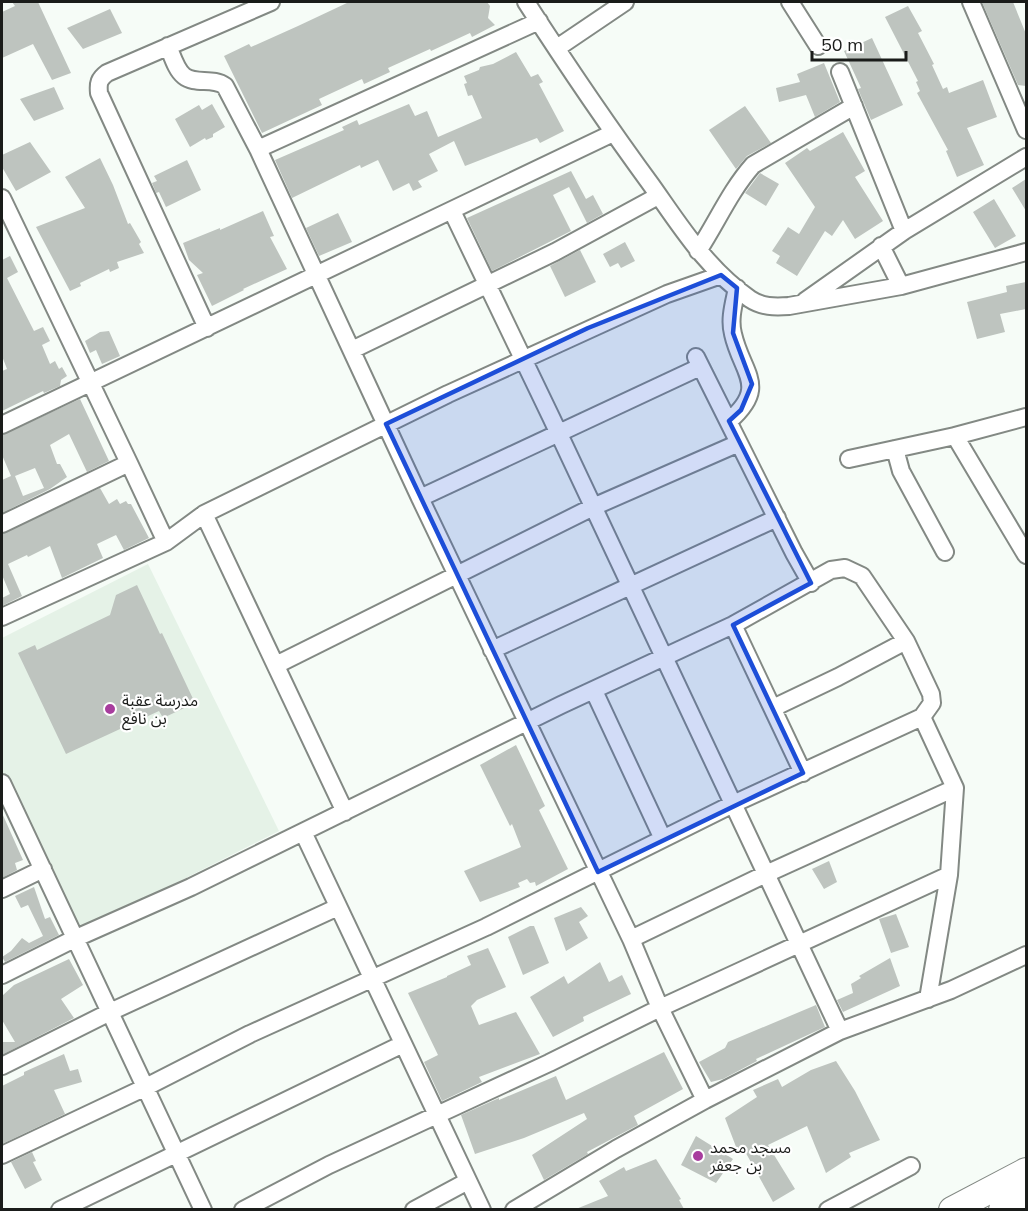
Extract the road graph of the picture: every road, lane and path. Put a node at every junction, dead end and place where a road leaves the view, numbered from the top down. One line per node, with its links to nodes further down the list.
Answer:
1 (271, 2): 7 (street)
2 (526, 2): 6 (street)
3 (626, 2): 9 (street)
4 (790, 2): 8 (street)
5 (971, 2): 12 (street)
6 (539, 21): 9 (street); 14 (street)
7 (168, 46): 14 (street); 29 (street)
8 (818, 46)
9 (557, 48): 13 (street)
10 (840, 72): 11 (street)
11 (854, 106): 19 (street); 21 (street)
12 (1026, 130)
13 (613, 133): 16 (street); 18 (street)
14 (258, 149): 23 (street)
15 (1026, 157): 19 (street)
16 (658, 196): 21 (street); 25 (street)
17 (2, 198): 32 (street)
18 (452, 210): 23 (street); 25 (street)
19 (903, 231): 20 (street)
20 (881, 246): 26 (street); 28 (street)
21 (698, 251): 24 (street)
22 (1026, 252): 26 (street)
23 (318, 275): 29 (street); 30 (street)
24 (721, 275): 27 (street); 31 (street)
25 (488, 286): 30 (street); 31 (street)
26 (901, 286): 28 (street)
27 (737, 288): 28 (street); 34 (street)
28 (801, 303)
29 (207, 328): 32 (street)
30 (352, 350): 35 (street)
31 (523, 359): 35 (street); 37 (street)
32 (91, 384): 36 (street); 42 (street)
33 (1026, 417): 38 (street)
34 (729, 421): 37 (street); 39 (street)
35 (386, 424): 43 (street); 45 (street)
36 (2, 425)
37 (559, 433): 43 (street); 44 (street)
38 (955, 436): 40 (street); 48 (street)
39 (739, 443): 44 (street); 46 (street)
40 (895, 449): 41 (street); 50 (street)
41 (849, 459)
42 (129, 463): 47 (street); 49 (street)
43 (420, 498): 52 (street)
44 (593, 507): 52 (street); 54 (street)
45 (204, 514): 49 (street); 60 (street)
46 (777, 518): 53 (street); 54 (street)
47 (2, 524)
48 (1021, 535): 51 (street)
49 (165, 542): 55 (street)
50 (945, 552)
51 (1026, 555)
52 (456, 573): 58 (street); 60 (street)
53 (811, 583): 56 (street); 57 (street)
54 (630, 586): 58 (street); 59 (street)
55 (2, 617)
56 (733, 625): 59 (street); 62 (street)
57 (906, 641): 62 (street); 63 (street)
58 (492, 650): 64 (street)
59 (664, 657): 61 (street); 68 (street)
60 (276, 665): 69 (street)
61 (594, 691): 64 (street); 71 (street)
62 (772, 708): 65 (street)
63 (922, 717): 65 (street); 66 (street)
64 (527, 722): 69 (street); 73 (street)
65 (803, 773): 68 (street)
66 (955, 788): 74 (street); 75 (street)
67 (3, 792): 72 (street)
68 (733, 804): 71 (street); 74 (street)
69 (345, 812): 70 (street)
70 (303, 832): 77 (street); 78 (street)
71 (663, 839): 73 (street)
72 (43, 869): 76 (street); 78 (street)
73 (598, 872): 79 (street); 83 (street)
74 (766, 874): 79 (street); 80 (street)
75 (948, 875): 80 (street); 84 (street)
76 (2, 889)
77 (338, 907): 83 (street); 86 (street)
78 (74, 939): 82 (street); 86 (street)
79 (631, 939): 85 (street)
80 (799, 944): 85 (street); 87 (street)
81 (1026, 955): 84 (street)
82 (2, 975)
83 (373, 979): 88 (street); 90 (street)
84 (928, 999): 87 (street)
85 (660, 1008): 91 (street); 92 (street)
86 (110, 1012): 89 (street); 90 (street)
87 (840, 1031): 91 (street)
88 (403, 1044): 92 (street); 93 (street)
89 (2, 1066)
90 (146, 1087): 93 (street); 94 (street)
91 (705, 1100): 104 (street)
92 (436, 1114): 97 (street); 101 (street)
93 (177, 1154): 99 (street); 100 (street)
94 (2, 1155)
95 (911, 1166): 105 (street)
96 (1026, 1171): 106 (highway)
97 (468, 1181): 102 (street); 103 (street)
98 (1026, 1197): 107 (highway)
99 (60, 1209)
100 (204, 1209)
101 (243, 1209)
102 (414, 1209)
103 (482, 1209)
104 (514, 1209)
105 (828, 1209)
106 (952, 1209)
107 (1002, 1209)

